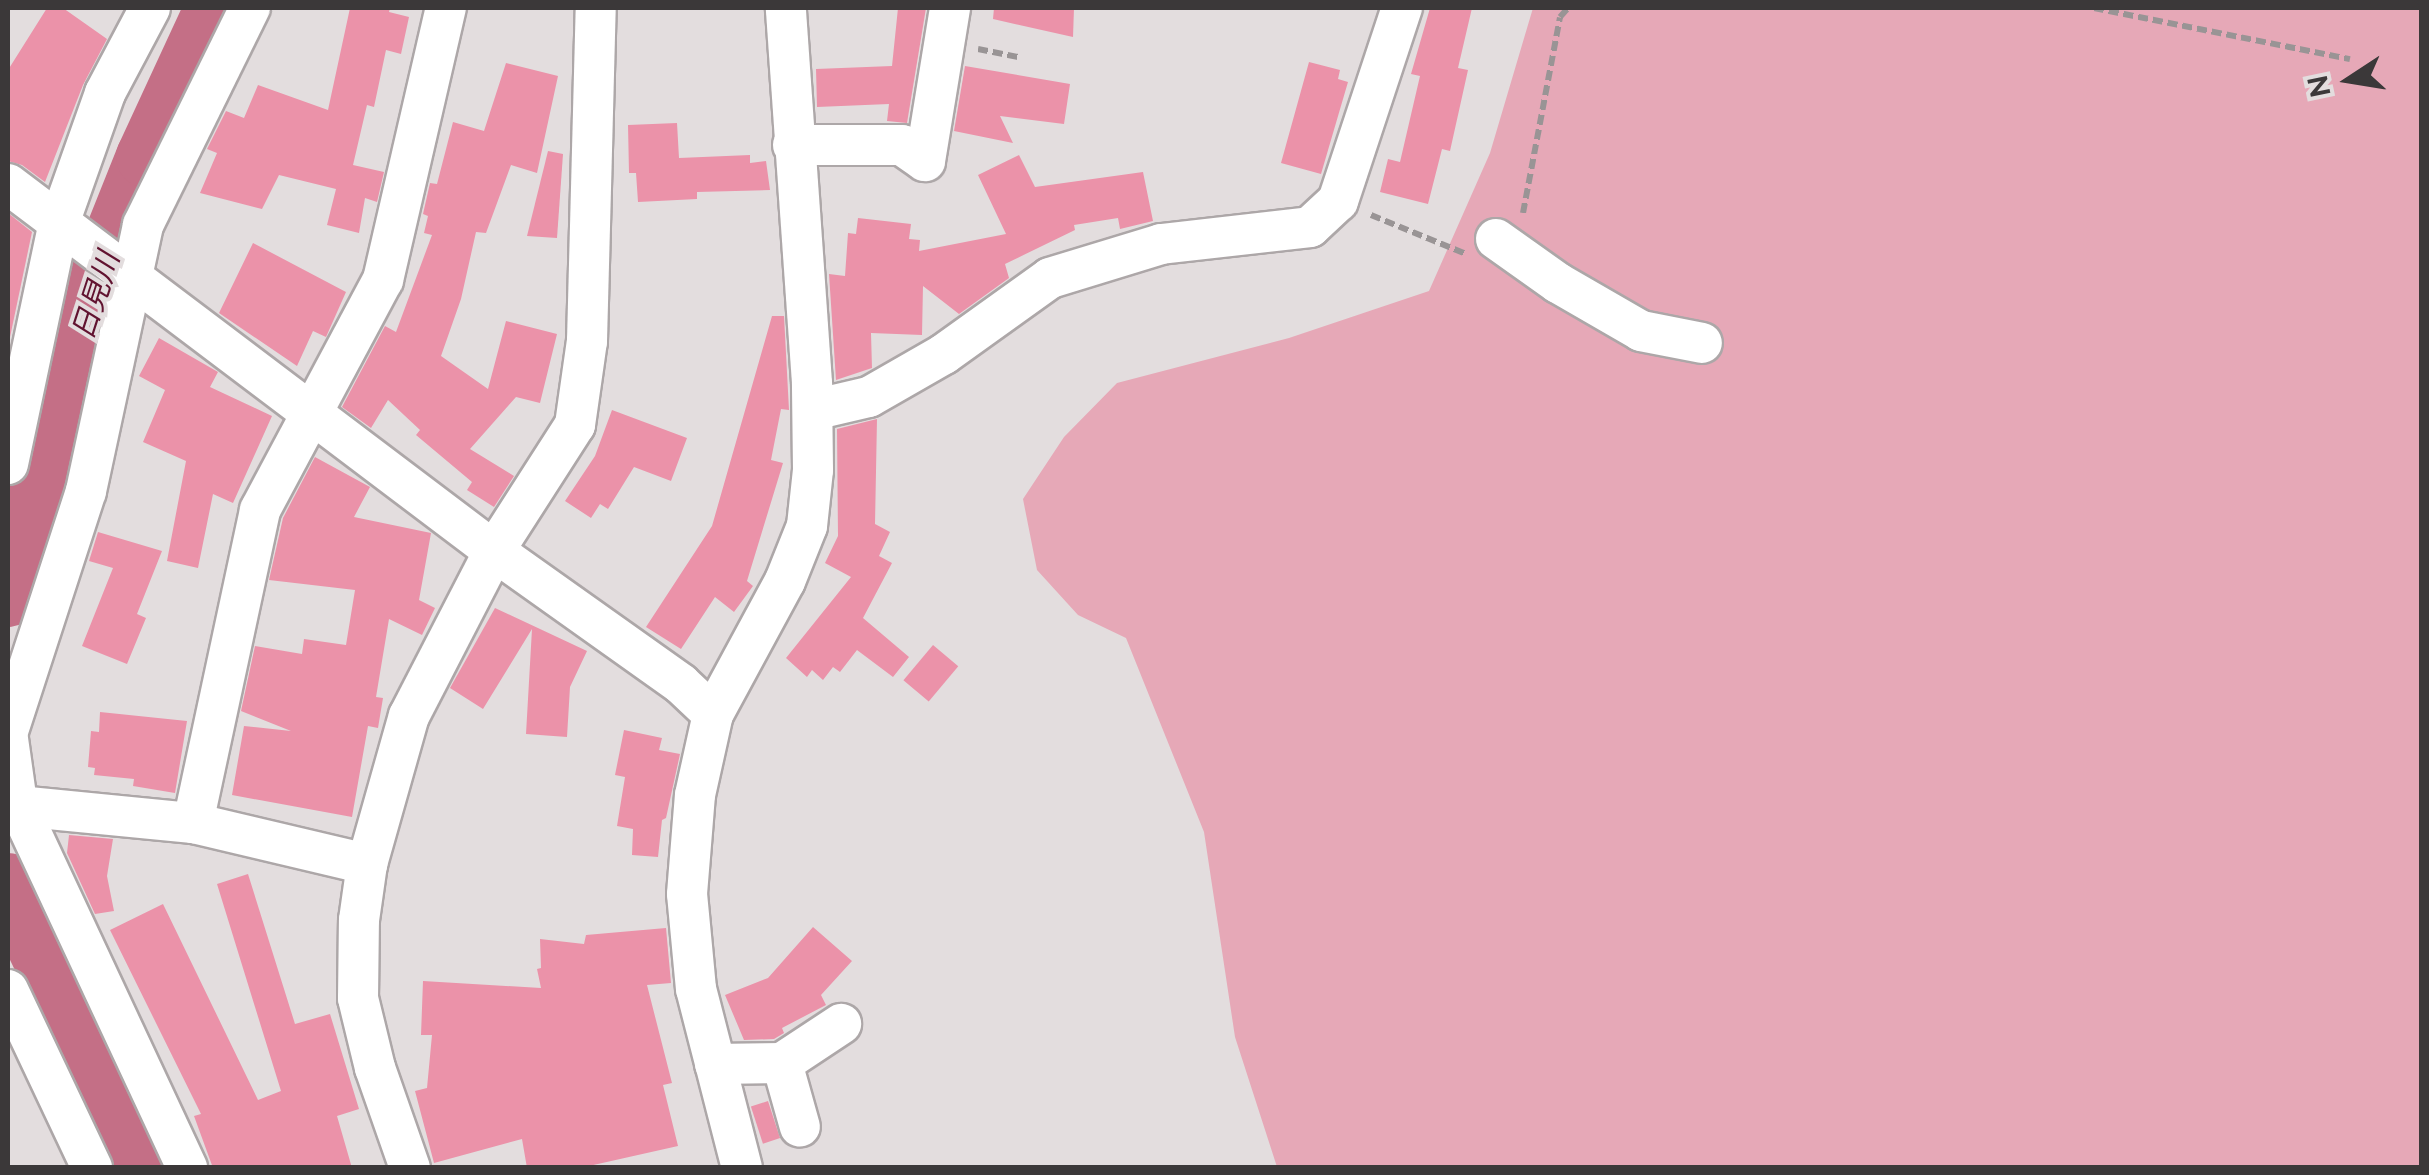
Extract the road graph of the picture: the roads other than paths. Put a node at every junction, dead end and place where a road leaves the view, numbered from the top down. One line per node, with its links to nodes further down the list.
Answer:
1 (150, 8): 10 (street)
2 (250, 8): 12 (street)
3 (446, 8): 15 (street)
4 (596, 8): 18 (street)
5 (786, 8): 8 (street)
6 (950, 8): 8 (street)
7 (1402, 8): 16 (street)
8 (792, 144): 16 (street)
9 (8, 184): 10 (street)
10 (58, 226): 12 (street); 14 (street)
11 (1496, 239): 13 (street)
12 (132, 276): 15 (street); 20 (street)
13 (1702, 343)
14 (14, 403): 17 (street)
15 (311, 410): 18 (street); 23 (street)
16 (813, 410): 19 (street)
17 (8, 464)
18 (494, 551): 19 (street); 24 (street)
19 (713, 714): 28 (street)
20 (8, 731)
21 (8, 739): 22 (street)
22 (12, 804): 23 (street); 31 (street)
23 (193, 823): 24 (street)
24 (367, 864): 32 (street)
25 (8, 990): 30 (street)
26 (841, 1024): 27 (street)
27 (782, 1063): 28 (street); 29 (street)
28 (716, 1064): 33 (street)
29 (800, 1128)
30 (92, 1168)
31 (187, 1168)
32 (410, 1168)
33 (742, 1168)

